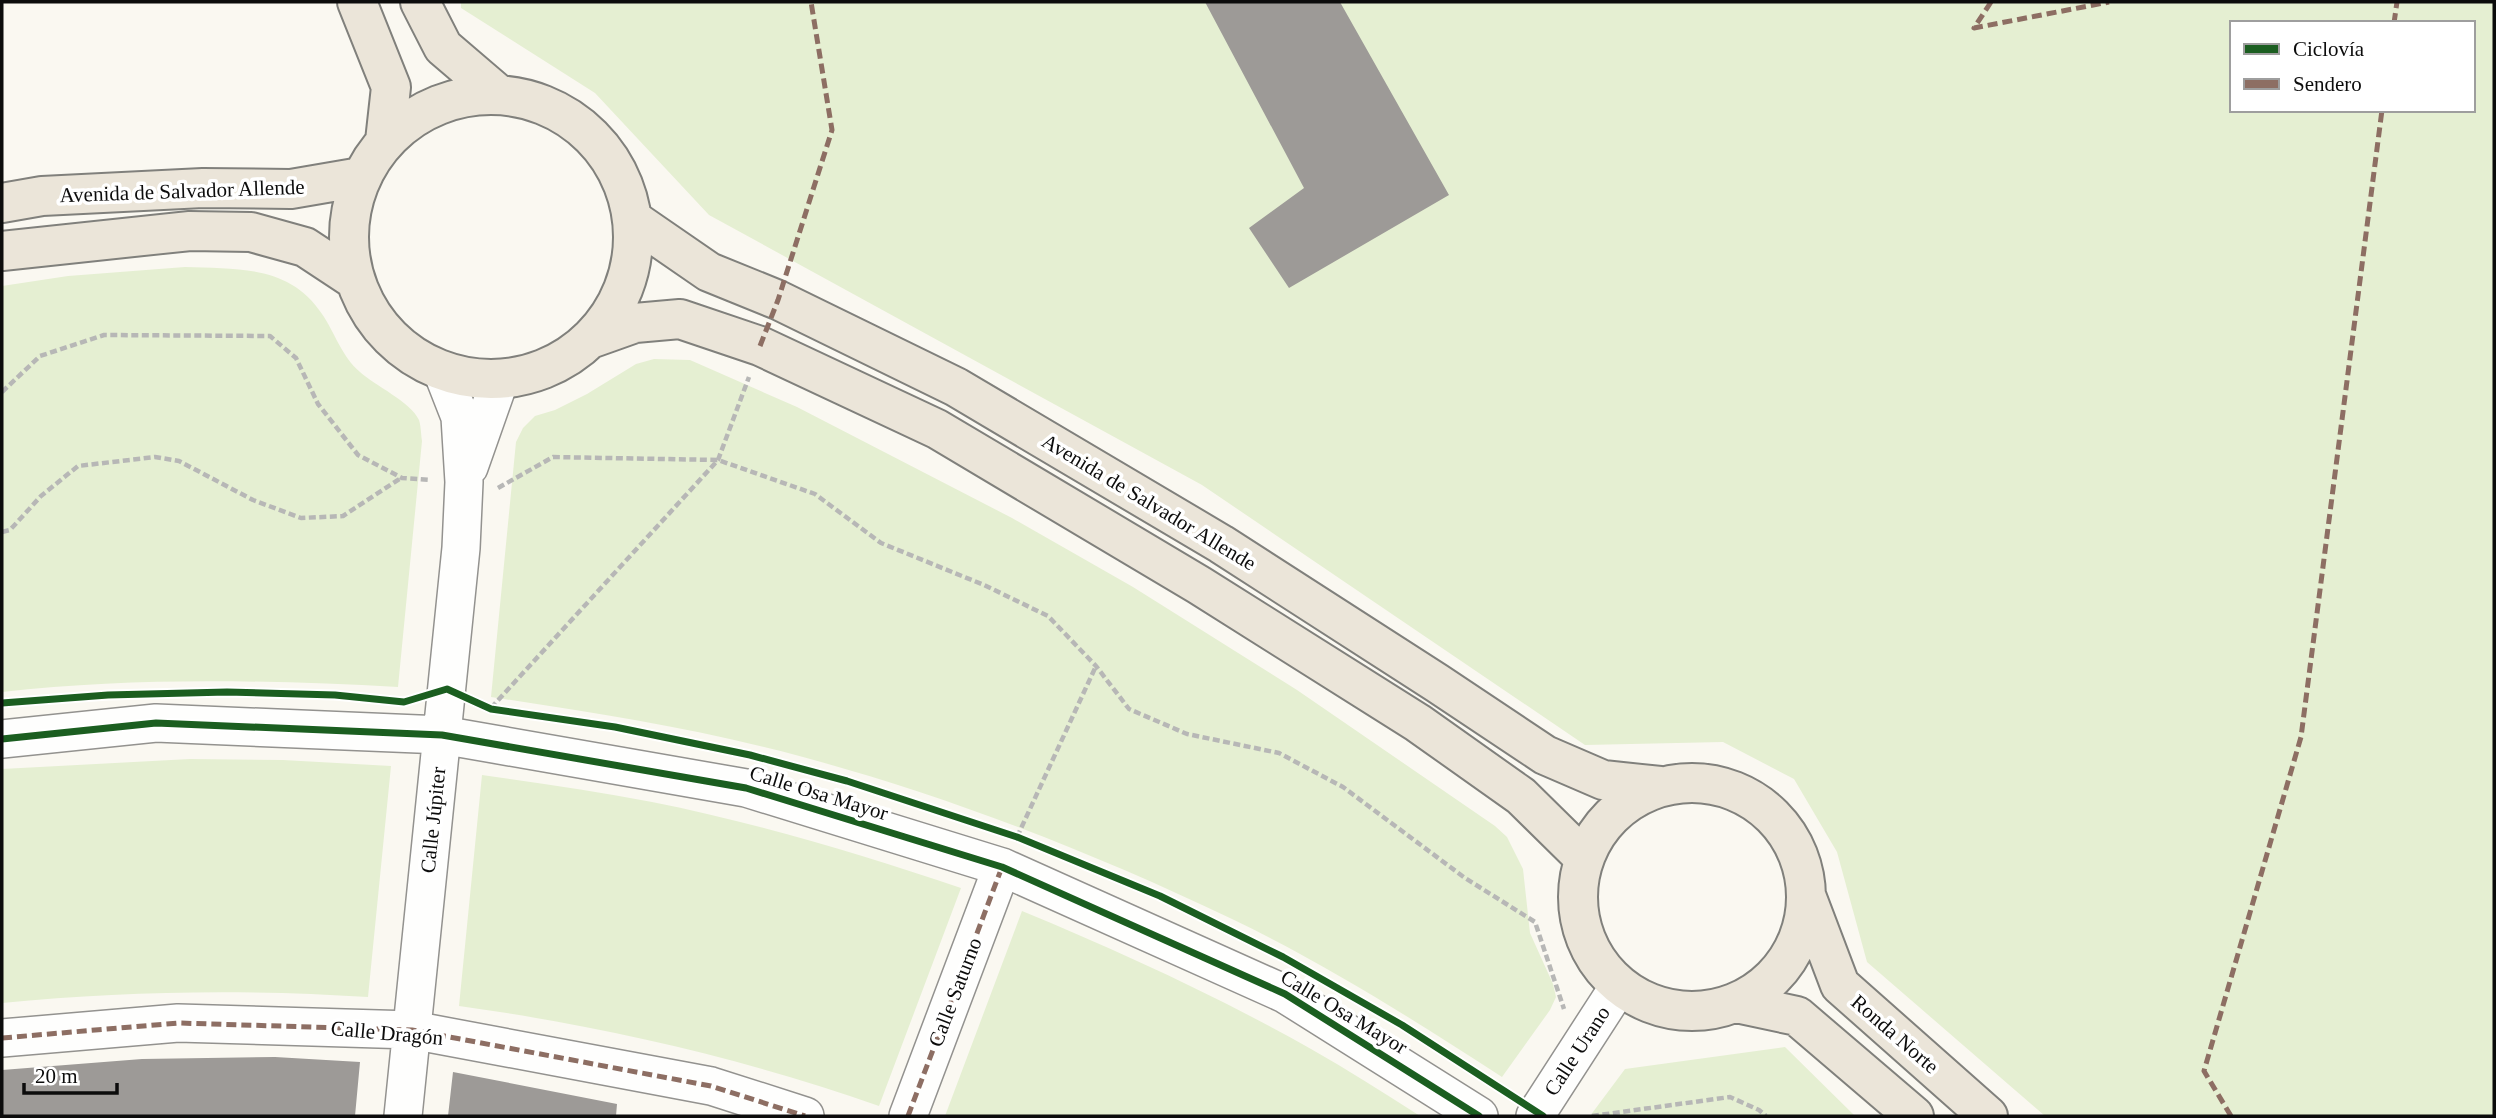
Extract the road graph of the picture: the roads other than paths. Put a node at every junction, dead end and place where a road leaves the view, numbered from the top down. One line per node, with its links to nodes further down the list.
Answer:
1 (357, 2): 4 (main road)
2 (420, 2): 3 (main road)
3 (498, 94): 4 (main road); 7 (main road)
4 (385, 141): 5 (main road)
5 (361, 177): 6 (main road, Avenida de Salvador Allende); 9 (main road)
6 (2, 203)
7 (632, 219): 10 (main road); 16 (main road, Avenida de Salvador Allende)
8 (2, 251): 9 (main road, Avenida de Salvador Allende)
9 (355, 281): 11 (main road)
10 (590, 339): 12 (main road); 18 (main road)
11 (442, 371): 12 (main road); 13 (street, Calle Júpiter)
12 (500, 379): 13 (street, Calle Júpiter)
13 (464, 482): 14 (street, Calle Júpiter)
14 (442, 735): 15 (street, Calle Osa Mayor); 17 (street, Calle Osa Mayor); 22 (street, Calle Júpiter)
15 (2, 739)
16 (1660, 786): 18 (main road); 19 (main road)
17 (1008, 846): 26 (street, Calle Saturno); 27 (street, Calle Osa Mayor)
18 (1584, 858): 20 (main road)
19 (1807, 898): 21 (main road); 30 (main road, Ronda Norte)
20 (1619, 986): 21 (main road); 28 (street, Calle Urano)
21 (1737, 1003): 29 (main road)
22 (412, 1030): 23 (street, Calle Dragón); 24 (street, Calle Júpiter); 25 (street, Calle Dragón)
23 (2, 1038)
24 (403, 1116)
25 (805, 1116)
26 (908, 1116)
27 (1479, 1116)
28 (1535, 1116)
29 (1914, 1116)
30 (1988, 1116)

